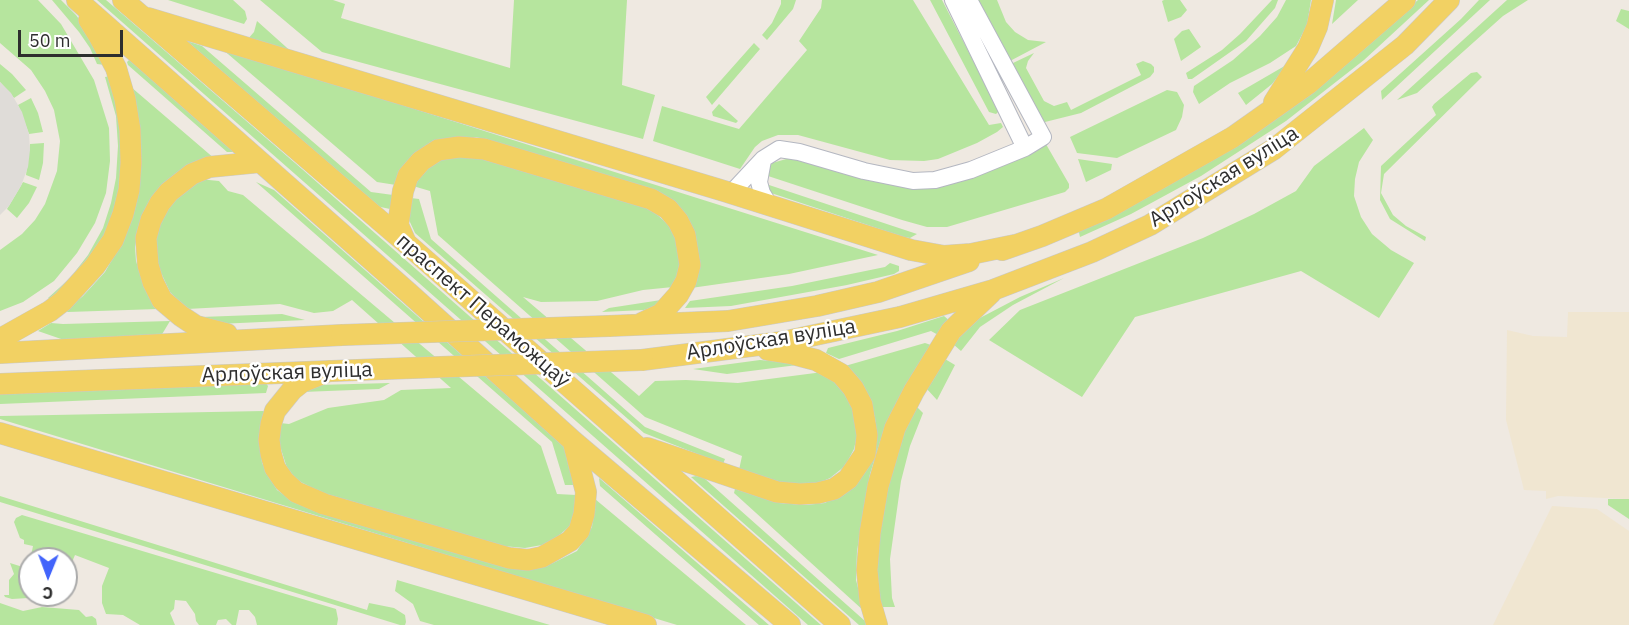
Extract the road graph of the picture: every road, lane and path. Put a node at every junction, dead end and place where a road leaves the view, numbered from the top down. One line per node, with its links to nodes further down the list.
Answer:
1 (76, 0): 12 (main road, праспект Пераможцаў); 19 (main road)
2 (123, 0): 8 (main road, праспект Пераможцаў)
3 (953, 0): 10 (street)
4 (969, 0): 10 (street)
5 (1323, 0): 9 (main road)
6 (1405, 0): 9 (main road, Арлоўская вуліца)
7 (1449, 0): 17 (main road, Арлоўская вуліца)
8 (141, 16): 13 (main road); 15 (main road, праспект Пераможцаў)
9 (1263, 117): 16 (main road, Арлоўская вуліца)
10 (1025, 148): 11 (street)
11 (763, 159): 13 (street); 14 (street)
12 (260, 162): 20 (main road); 26 (main road, праспект Пераможцаў)
13 (724, 191): 14 (main road)
14 (770, 206): 16 (main road)
15 (406, 243): 18 (main road); 27 (main road, праспект Пераможцаў)
16 (1015, 245): 18 (main road, Арлоўская вуліца)
17 (993, 290): 21 (main road, Арлоўская вуліца); 31 (main road)
18 (636, 326): 20 (main road, Арлоўская вуліца, bridge)
19 (0, 339)
20 (261, 339): 22 (main road, Арлоўская вуліца)
21 (750, 347): 23 (main road, Арлоўская вуліца, bridge); 27 (main road)
22 (0, 353)
23 (329, 371): 24 (main road, Арлоўская вуліца); 26 (main road)
24 (0, 384)
25 (0, 433): 28 (main road)
26 (573, 441): 29 (main road, праспект Пераможцаў)
27 (636, 444): 30 (main road, праспект Пераможцаў)
28 (646, 625)
29 (790, 625)
30 (840, 625)
31 (878, 625)

